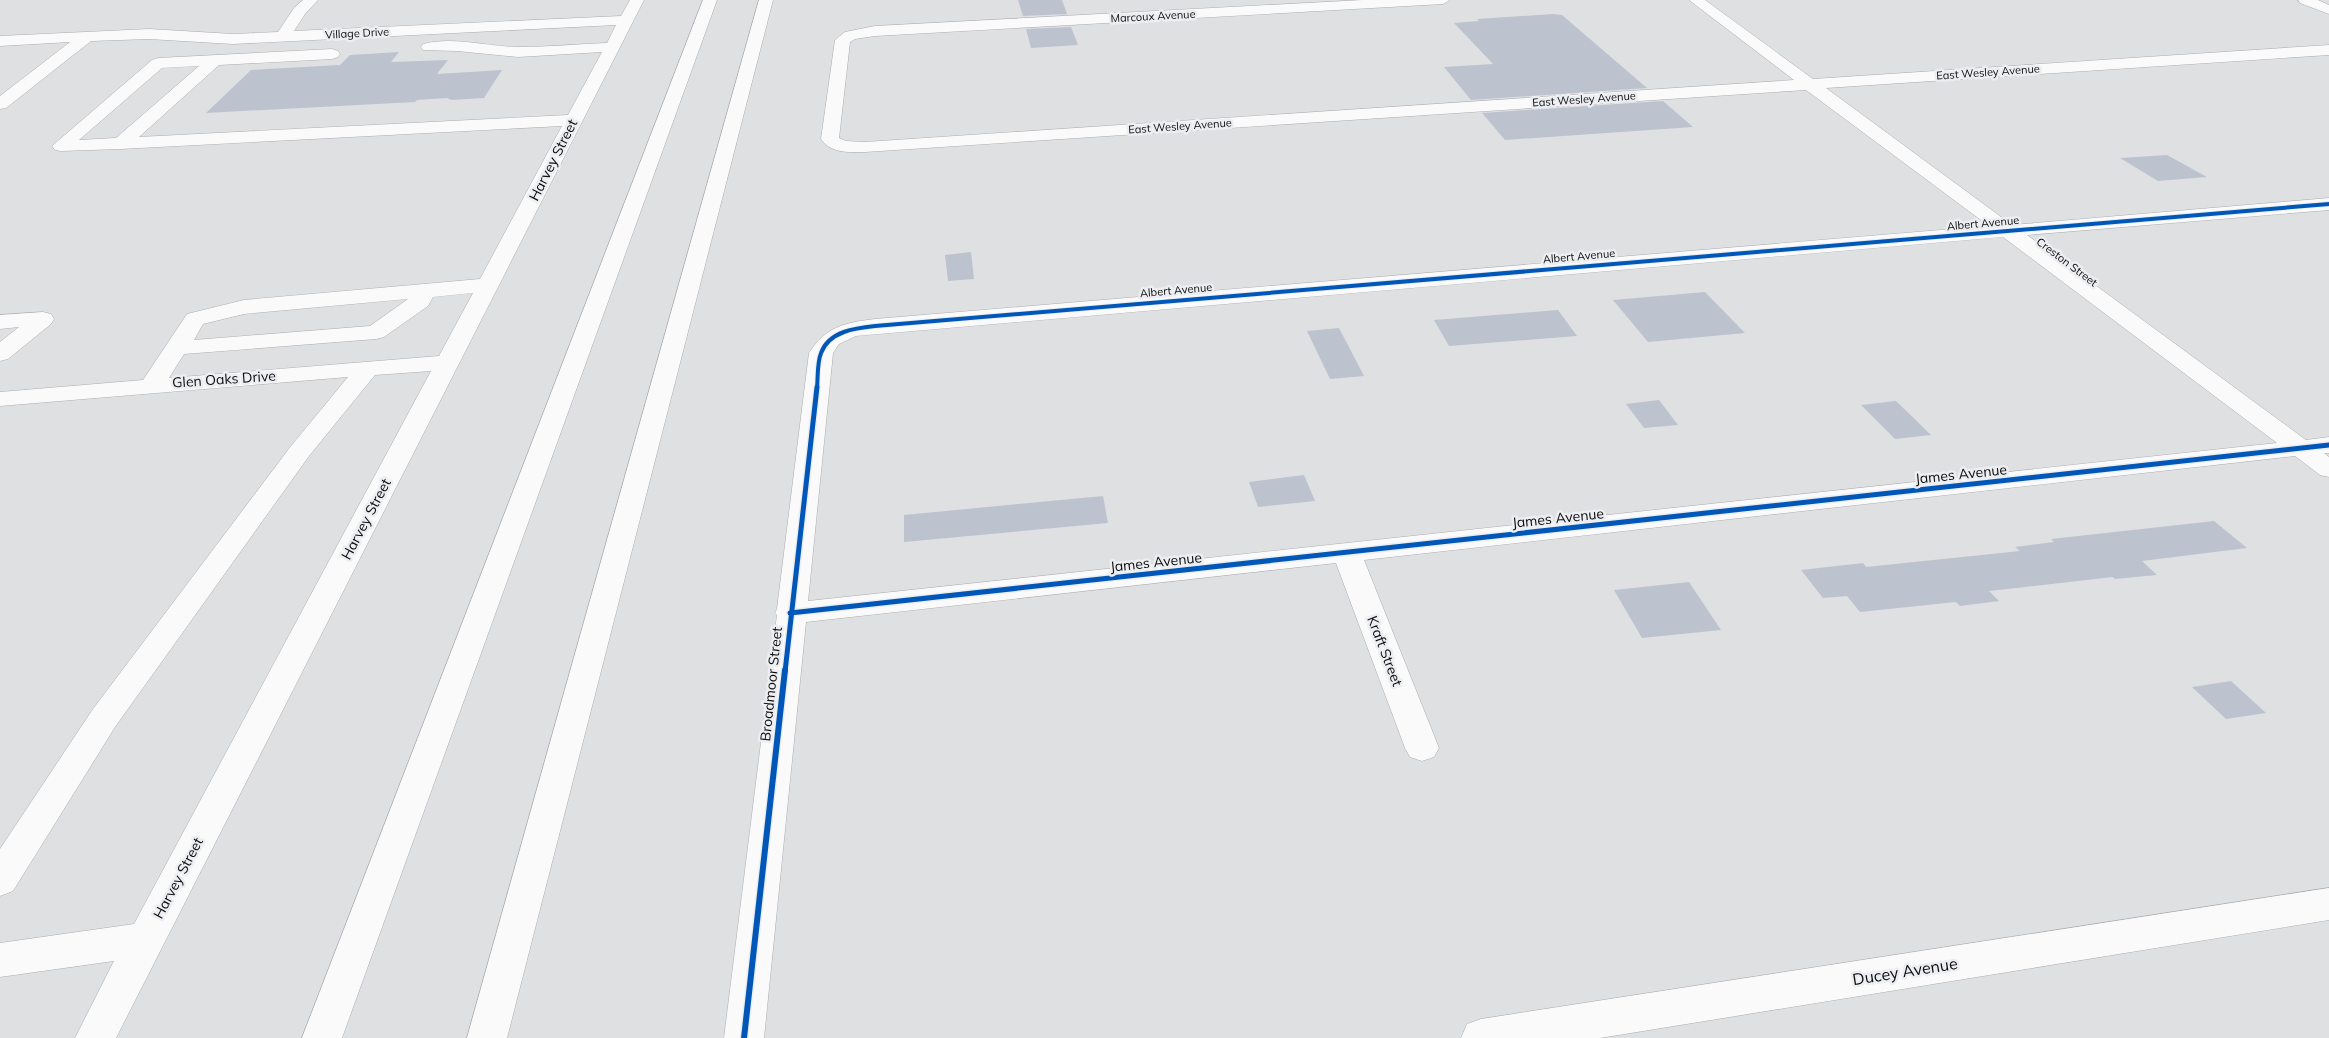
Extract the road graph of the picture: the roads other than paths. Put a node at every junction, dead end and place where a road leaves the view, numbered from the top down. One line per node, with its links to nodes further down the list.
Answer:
1 (311, 0): 10 (main road)
2 (710, 0): 46 (main road)
3 (766, 0): 47 (main road)
4 (1443, 0): 21 (main road, Marcoux Avenue)
5 (1696, 0): 17 (main road, Creston Street)
6 (2305, 0): 8 (main road)
7 (632, 10): 10 (main road, Village Drive); 13 (main road, Harvey Street)
8 (2329, 10)
9 (88, 36): 10 (main road, Village Drive); 11 (main road, Village Drive); 18 (main road)
10 (283, 37)
11 (0, 41)
12 (411, 47): 13 (main road)
13 (612, 47): 19 (main road, Harvey Street)
14 (2329, 50): 17 (main road, East Wesley Avenue)
15 (332, 54): 16 (main road)
16 (215, 60): 20 (main road); 20 (main road)
17 (1810, 84): 21 (main road, East Wesley Avenue); 23 (main road, Creston Street)
18 (0, 104)
19 (572, 120): 20 (main road); 24 (main road, Harvey Street)
20 (120, 144)
21 (840, 145)
22 (2329, 204): 23 (main road, Albert Avenue)
23 (2007, 231): 27 (main road, Albert Avenue); 35 (main road, Creston Street)
24 (489, 286): 25 (main road); 30 (main road, Harvey Street)
25 (425, 291): 28 (main road); 28 (main road)
26 (0, 322): 29 (main road)
27 (833, 336): 38 (main road, Broadmoor Street)
28 (176, 348): 32 (main road)
29 (0, 354)
30 (448, 362): 31 (main road, Glen Oaks Drive); 42 (main road, Harvey Street)
31 (368, 368): 32 (main road, Glen Oaks Drive); 40 (main road)
32 (152, 385): 33 (main road, Glen Oaks Drive)
33 (0, 399)
34 (2329, 445): 35 (main road, James Avenue)
35 (2300, 448): 36 (main road, Creston Street); 37 (main road, James Avenue)
36 (2329, 469)
37 (1347, 553): 38 (main road, James Avenue); 39 (main road, Kraft Street)
38 (790, 613): 48 (main road, Broadmoor Street)
39 (1422, 748)
40 (0, 880)
41 (2329, 904): 44 (main road, Ducey Avenue)
42 (146, 940): 43 (main road); 45 (main road, Harvey Street)
43 (0, 960)
44 (1531, 1034): 49 (main road, Ducey Avenue)
45 (96, 1038)
46 (322, 1038)
47 (487, 1038)
48 (744, 1038)
49 (1482, 1038)

